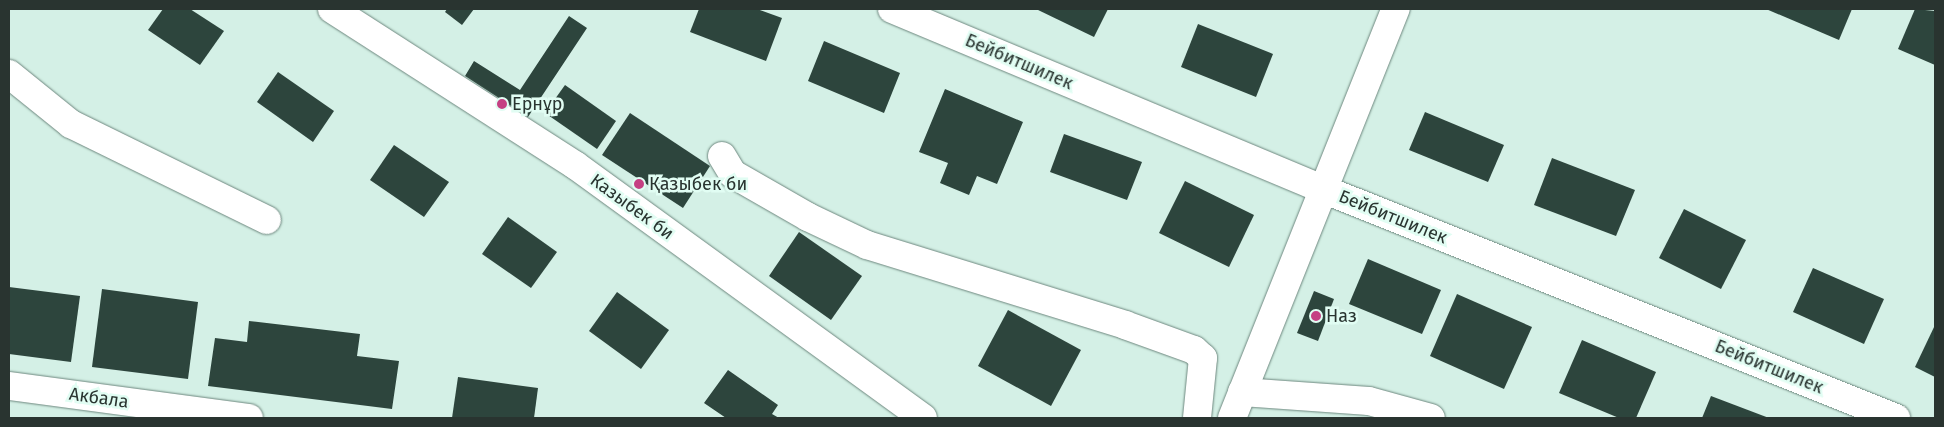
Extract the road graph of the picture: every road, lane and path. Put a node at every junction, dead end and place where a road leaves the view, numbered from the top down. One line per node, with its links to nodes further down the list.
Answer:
1 (332, 9): 11 (street, Казыбек би)
2 (892, 9): 6 (street, Бейбитшилек)
3 (1396, 9): 6 (street)
4 (9, 74): 7 (street)
5 (722, 156): 12 (street)
6 (1326, 190): 9 (street); 15 (street, Бейбитшилек)
7 (267, 220)
8 (9, 386): 10 (street, Акбала)
9 (1242, 392): 13 (street); 14 (street)
10 (249, 418)
11 (922, 418)
12 (1197, 418)
13 (1232, 418)
14 (1431, 418)
15 (1896, 418)

